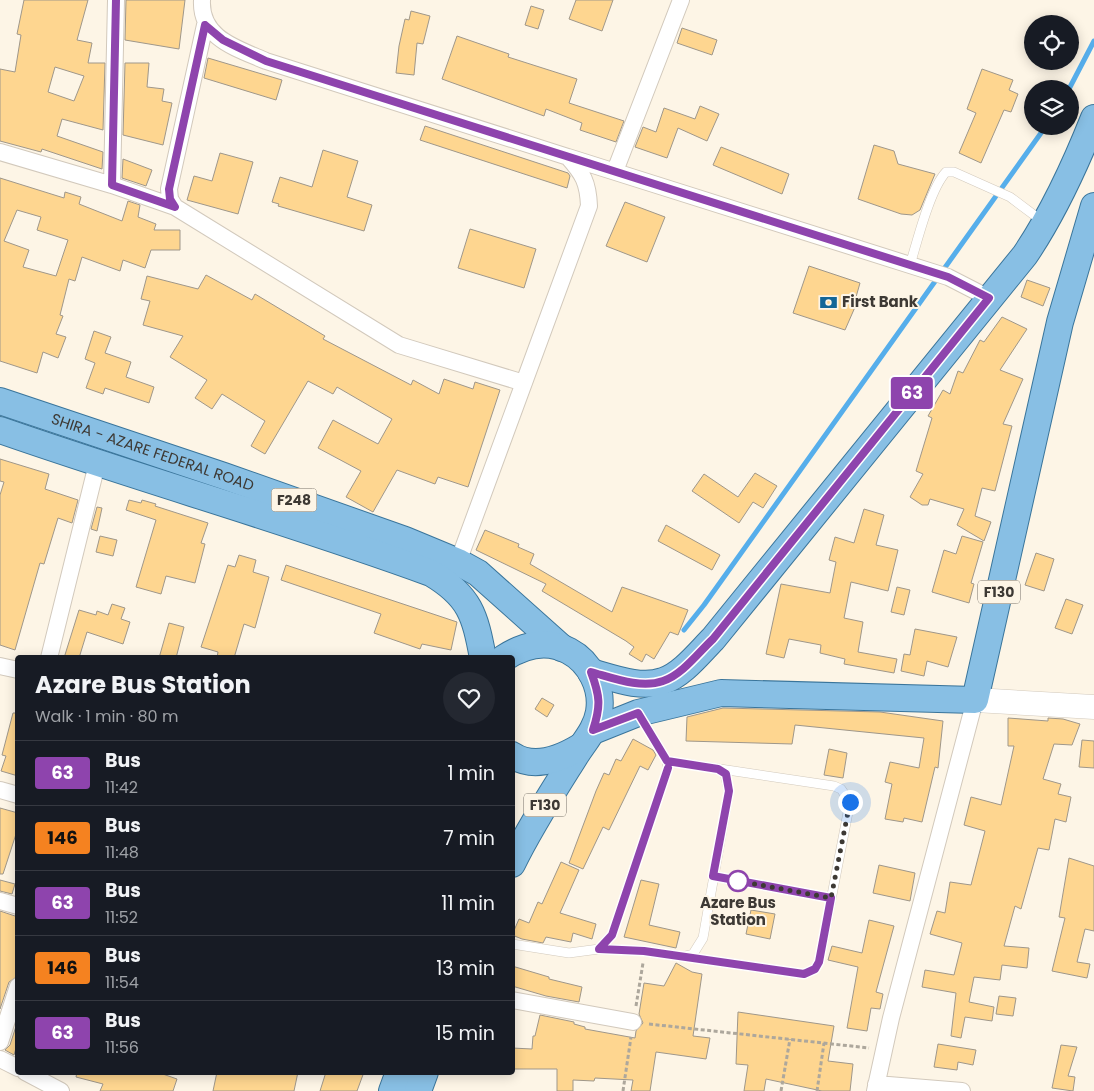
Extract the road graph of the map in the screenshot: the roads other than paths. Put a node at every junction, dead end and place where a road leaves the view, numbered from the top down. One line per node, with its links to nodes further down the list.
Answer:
1 (116, 0): 9 (street)
2 (202, 0): 4 (street)
3 (681, 0): 8 (street)
4 (205, 25): 7 (street); 11 (street)
5 (1094, 118): 12 (main road)
6 (0, 152): 9 (street)
7 (568, 157): 8 (street); 15 (street)
8 (615, 171): 13 (street)
9 (112, 185): 11 (street)
10 (1094, 206): 29 (main road, F130)
11 (175, 207): 15 (street)
12 (1046, 224): 13 (lane); 14 (main road)
13 (910, 265): 14 (street)
14 (989, 298): 28 (main road)
15 (524, 383): 21 (street)
16 (0, 402): 19 (main road, SHIRA - AZARE FEDERAL ROAD / F248)
17 (0, 430): 18 (main road, SHIRA - AZARE FEDERAL ROAD / F248)
18 (97, 464): 20 (main road, SHIRA - AZARE FEDERAL ROAD / F248); 23 (street)
19 (224, 476): 20 (main road); 21 (main road, SHIRA - AZARE FEDERAL ROAD / F248)
20 (220, 503): 24 (main road, SHIRA - AZARE FEDERAL ROAD / F248)
21 (458, 562): 22 (main road, SHIRA - AZARE FEDERAL ROAD / F248)
22 (562, 648): 25 (main road, F130); 28 (main road, F130)
23 (50, 655)
24 (482, 655)
25 (508, 655)
26 (0, 666): 27 (street)
27 (15, 669)
28 (591, 672): 32 (main road, F130)
29 (975, 700): 30 (street); 31 (main road); 55 (street)
30 (1094, 707)
31 (638, 713): 32 (main road); 34 (lane)
32 (587, 739): 33 (main road); 38 (main road, F130)
33 (515, 756)
34 (667, 761): 35 (lane); 44 (lane)
35 (718, 769): 39 (lane); 40 (lane)
36 (0, 790): 37 (street)
37 (15, 794)
38 (515, 858)
39 (713, 876): 40 (lane); 45 (lane)
40 (831, 898): 45 (lane)
41 (0, 901): 42 (street)
42 (15, 905)
43 (515, 944): 44 (lane)
44 (599, 949): 45 (lane)
45 (684, 957)
46 (15, 995): 49 (street)
47 (515, 1001): 48 (street)
48 (633, 1022)
49 (0, 1042)
50 (0, 1060): 51 (street)
51 (15, 1067)
52 (31, 1075): 56 (street)
53 (398, 1075): 57 (main road)
54 (424, 1075): 58 (main road)
55 (875, 1088): 59 (street)
56 (61, 1091)
57 (392, 1091)
58 (418, 1091)
59 (962, 1091)

